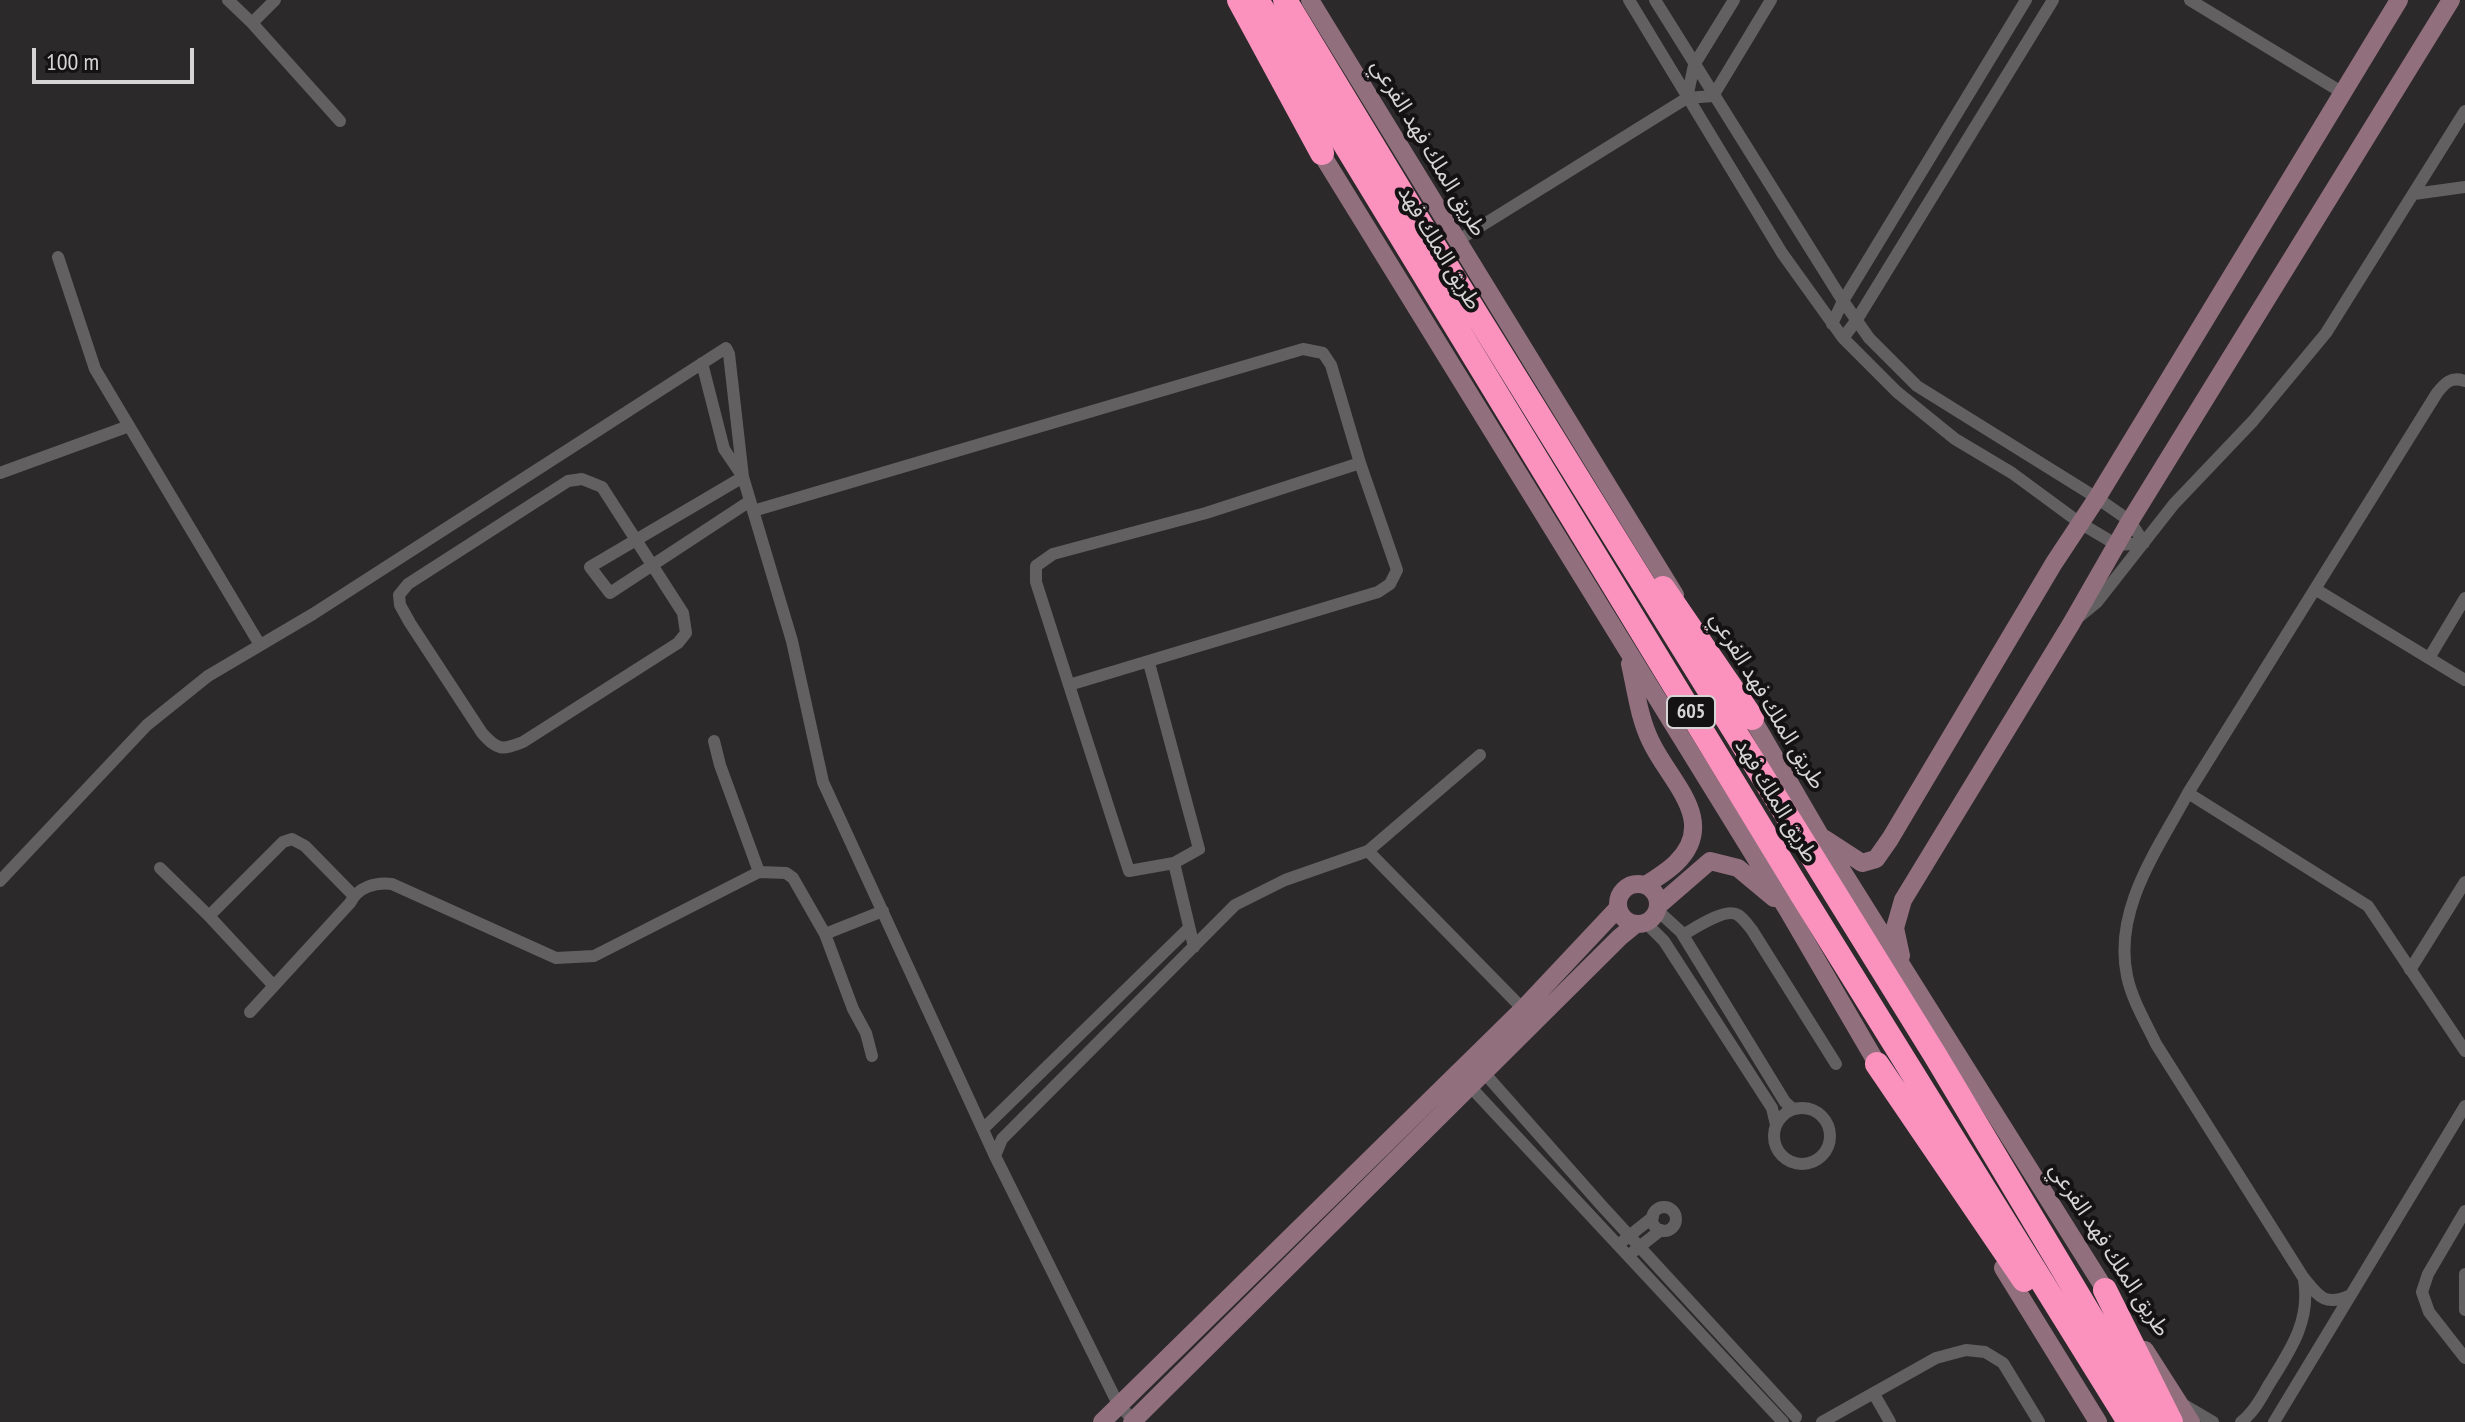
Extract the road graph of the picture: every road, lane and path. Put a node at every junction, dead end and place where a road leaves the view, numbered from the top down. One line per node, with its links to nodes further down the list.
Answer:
1 (228, 0): 17 (street)
2 (275, 0): 17 (street)
3 (1226, 0): 24 (main road)
4 (1239, 0): 24 (highway)
5 (1257, 0): 125 (highway, طريق الملك فهد / 605)
6 (1285, 0): 32 (highway, طريق الملك فهد / 605)
7 (1310, 0): 27 (main road, طريق الملك فهد الفرعي)
8 (1629, 0): 21 (street)
9 (1655, 0): 18 (street)
10 (1734, 0): 18 (street)
11 (1771, 0): 20 (street)
12 (2026, 0): 29 (street)
13 (2053, 0): 30 (street)
14 (2190, 0): 19 (street)
15 (2399, 0): 19 (main road)
16 (2451, 0): 42 (main road)
17 (252, 23): 23 (street)
18 (1694, 65): 20 (street); 21 (street)
19 (2343, 93): 40 (main road)
20 (1713, 96): 21 (street); 29 (street)
21 (1687, 98): 27 (street); 31 (street)
22 (2465, 111): 26 (street)
23 (340, 121)
24 (1322, 153): 52 (main road)
25 (2465, 187): 26 (street)
26 (2414, 194): 45 (street)
27 (1457, 241): 57 (main road, طريق الملك فهد الفرعي)
28 (58, 257): 36 (street)
29 (1843, 301): 30 (street); 31 (street)
30 (1856, 321): 33 (street); 40 (street)
31 (1832, 324): 33 (street)
32 (1485, 328): 57 (highway); 126 (highway, طريق الملك فهد / 605)
33 (1843, 338): 43 (street)
34 (702, 363): 39 (street); 39 (street); 51 (street)
35 (2465, 381): 48 (street)
36 (129, 426): 38 (street); 51 (street)
37 (1360, 463): 41 (street); 54 (street); 56 (street)
38 (0, 473)
39 (743, 477): 41 (street); 44 (street)
40 (2097, 498): 42 (street); 43 (main road)
41 (752, 506): 47 (street); 72 (street)
42 (2130, 521): 45 (street); 46 (main road)
43 (2080, 523): 46 (street); 61 (main road)
44 (636, 540): 47 (street); 47 (street); 47 (street)
45 (2144, 543): 46 (street); 50 (street)
46 (2117, 545): 50 (main road)
47 (652, 566)
48 (2315, 589): 53 (street); 60 (street)
49 (2465, 598): 53 (street)
50 (2071, 624): 79 (main road)
51 (260, 645): 66 (street)
52 (1625, 645): 68 (main road); 71 (main road)
53 (2429, 658): 55 (street)
54 (1149, 663): 56 (street); 63 (street)
55 (2465, 680)
56 (1069, 685): 63 (street)
57 (1752, 718): 61 (main road, طريق الملك فهد الفرعي)
58 (714, 741): 65 (street)
59 (1480, 755): 62 (street)
60 (2188, 793): 80 (street); 108 (street)
61 (1821, 837): 79 (main road, طريق الملك فهد الفرعي)
62 (1368, 851): 78 (street); 84 (street)
63 (1174, 863): 75 (street)
64 (160, 868): 74 (street)
65 (759, 872): 69 (street); 76 (street)
66 (0, 881)
67 (2465, 882): 80 (street)
68 (1646, 885): 70 (main road); 73 (main road)
69 (353, 895): 74 (street); 83 (street)
70 (1618, 908): 73 (main road); 84 (main road)
71 (1787, 909): 73 (main road); 92 (main road)
72 (883, 911): 76 (street); 99 (street)
73 (1649, 915): 77 (street); 82 (street); 94 (main road)
74 (209, 916): 83 (street)
75 (1189, 928): 78 (street); 99 (street)
76 (825, 934): 89 (street)
77 (1685, 938): 81 (street); 91 (street)
78 (1194, 947): 100 (street)
79 (1903, 966): 109 (main road, طريق الملك فهد الفرعي)
80 (2410, 970): 87 (street)
81 (1708, 974): 82 (street); 86 (street)
82 (1692, 984): 88 (street)
83 (273, 985): 85 (street)
84 (1523, 1009): 90 (main road)
85 (250, 1012)
86 (1751, 1046): 88 (street); 97 (street)
87 (2465, 1051)
88 (1737, 1053): 98 (street)
89 (872, 1056)
90 (1472, 1058): 93 (main road); 94 (street)
91 (1836, 1064)
92 (1877, 1064): 123 (main road); 124 (highway)
93 (1457, 1073): 95 (street); 114 (main road)
94 (1485, 1073): 95 (main road); 104 (street)
95 (1471, 1087): 105 (street); 116 (main road)
96 (2465, 1106): 110 (street)
97 (1793, 1109): 98 (street); 98 (street)
98 (1776, 1125)
99 (983, 1129): 100 (street)
100 (995, 1156): 114 (street)
101 (2465, 1211): 112 (street)
102 (1653, 1217): 103 (street); 103 (street); 104 (street)
103 (1661, 1230): 104 (street)
104 (1634, 1242): 105 (street); 106 (street); 117 (street)
105 (1618, 1245): 106 (street)
106 (1629, 1256): 117 (street)
107 (2465, 1274): 111 (street)
108 (2303, 1277): 110 (street); 118 (street)
109 (2105, 1290): 115 (highway)
110 (2351, 1295): 129 (street)
111 (2465, 1310)
112 (2465, 1358)
113 (1874, 1394): 120 (street); 121 (street); 122 (street)
114 (1119, 1406): 116 (street); 119 (main road)
115 (2176, 1412): 127 (main road); 128 (street)
116 (1133, 1421)
117 (1792, 1421)
118 (2245, 1421)
119 (1102, 1422)
120 (1822, 1422)
121 (1890, 1422)
122 (2039, 1422)
123 (2098, 1422)
124 (2120, 1422)
125 (2129, 1422)
126 (2154, 1422)
127 (2191, 1422)
128 (2213, 1422)
129 (2274, 1422)

